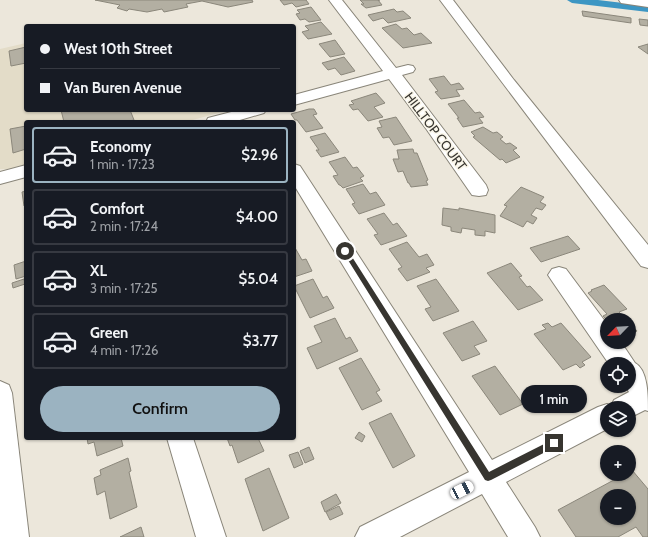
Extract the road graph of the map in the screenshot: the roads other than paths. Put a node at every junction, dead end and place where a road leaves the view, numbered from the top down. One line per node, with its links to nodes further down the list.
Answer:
1 (335, 0): 6 (street, HILLTOP COURT)
2 (446, 0): 14 (street)
3 (626, 0): 4 (street)
4 (648, 3)
5 (408, 69): 6 (street)
6 (391, 74): 7 (street); 13 (street, HILLTOP COURT)
7 (296, 99)
8 (250, 112): 9 (street)
9 (221, 120)
10 (24, 172): 12 (street)
11 (296, 173): 23 (street)
12 (0, 178)
13 (480, 190)
14 (648, 260)
15 (559, 275): 16 (street)
16 (600, 332)
17 (636, 382): 19 (street)
18 (0, 393): 24 (street)
19 (647, 397): 20 (street)
20 (636, 402)
21 (600, 420): 23 (street)
22 (181, 440): 25 (street)
23 (488, 477): 26 (street); 27 (street)
24 (14, 537)
25 (211, 537)
26 (370, 537)
27 (525, 537)

